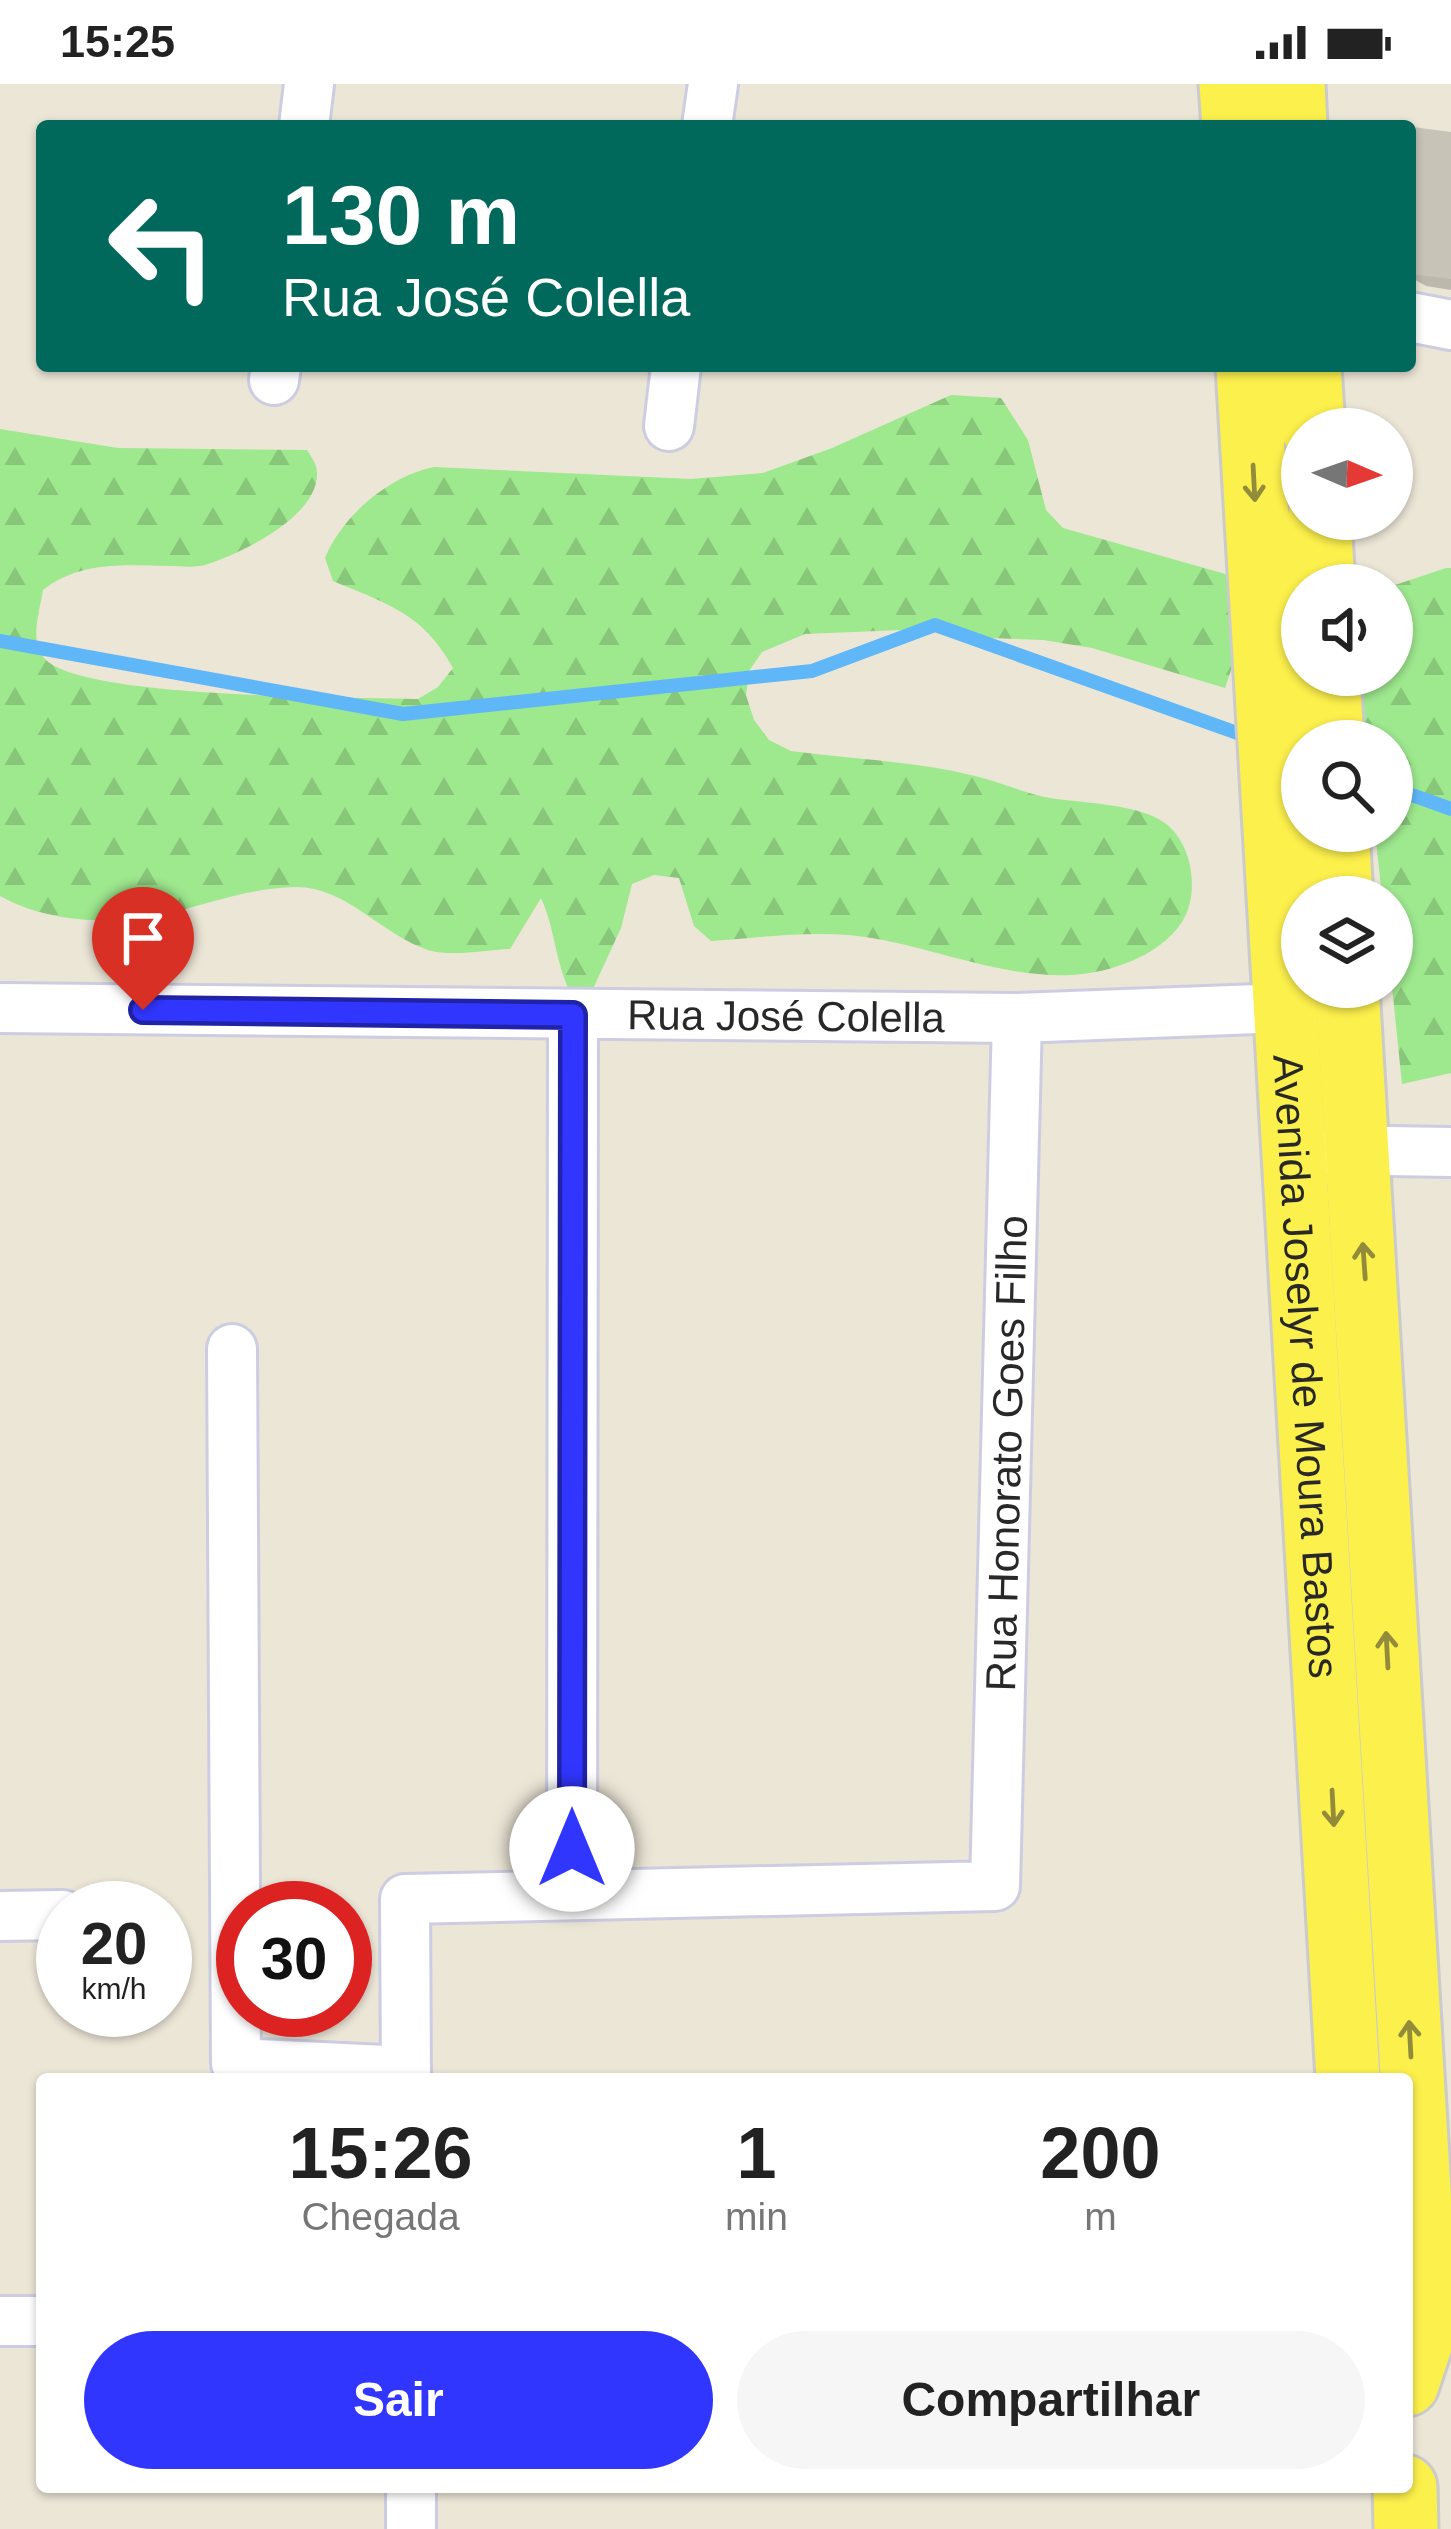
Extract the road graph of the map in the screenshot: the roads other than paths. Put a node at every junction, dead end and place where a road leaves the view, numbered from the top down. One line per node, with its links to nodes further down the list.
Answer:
1 (309, 84): 5 (street)
2 (713, 84): 6 (street)
3 (1231, 84): 7 (main road)
4 (1292, 84): 8 (main road)
5 (305, 120)
6 (708, 120)
7 (1234, 120)
8 (1295, 120)
9 (1416, 318): 10 (street)
10 (1451, 325)
11 (675, 372): 15 (street)
12 (1248, 372): 16 (main road, Avenida Joselyr de Moura Bastos, one-way to 16)
13 (1310, 372): 14 (main road)
14 (1312, 408)
15 (669, 426)
16 (1281, 928)
17 (0, 1008): 20 (street, Rua José Colella)
18 (1286, 1008): 21 (street, Rua José Colella); 23 (main road, Avenida Joselyr de Moura Bastos)
19 (1348, 1008): 22 (main road, Avenida Joselyr de Moura Bastos)
20 (573, 1015): 21 (street, Rua José Colella); 28 (street)
21 (1017, 1018): 28 (street, Rua Honorato Goes Filho)
22 (1357, 1150): 23 (street); 24 (street); 26 (main road, Avenida Joselyr de Moura Bastos, one-way to 22)
23 (1294, 1151): 27 (main road, Avenida Joselyr de Moura Bastos)
24 (1451, 1152)
25 (232, 1348): 31 (street)
26 (1383, 1588): 27 (main road); 34 (main road, Avenida Joselyr de Moura Bastos, one-way to 26)
27 (1320, 1594): 33 (main road, Avenida Joselyr de Moura Bastos, one-way to 33)
28 (572, 1895): 32 (street)
29 (36, 1915): 30 (street)
30 (0, 1916)
31 (378, 2073)
32 (406, 2073)
33 (1348, 2073)
34 (1413, 2073)
35 (1413, 2079): 38 (main road, Avenida Joselyr de Moura Bastos, one-way to 35)
36 (0, 2321): 37 (street)
37 (36, 2321)
38 (1428, 2324): 39 (main road)
39 (1413, 2367)
40 (411, 2493): 42 (street)
41 (1406, 2493): 43 (main road)
42 (410, 2529)
43 (1406, 2529)

